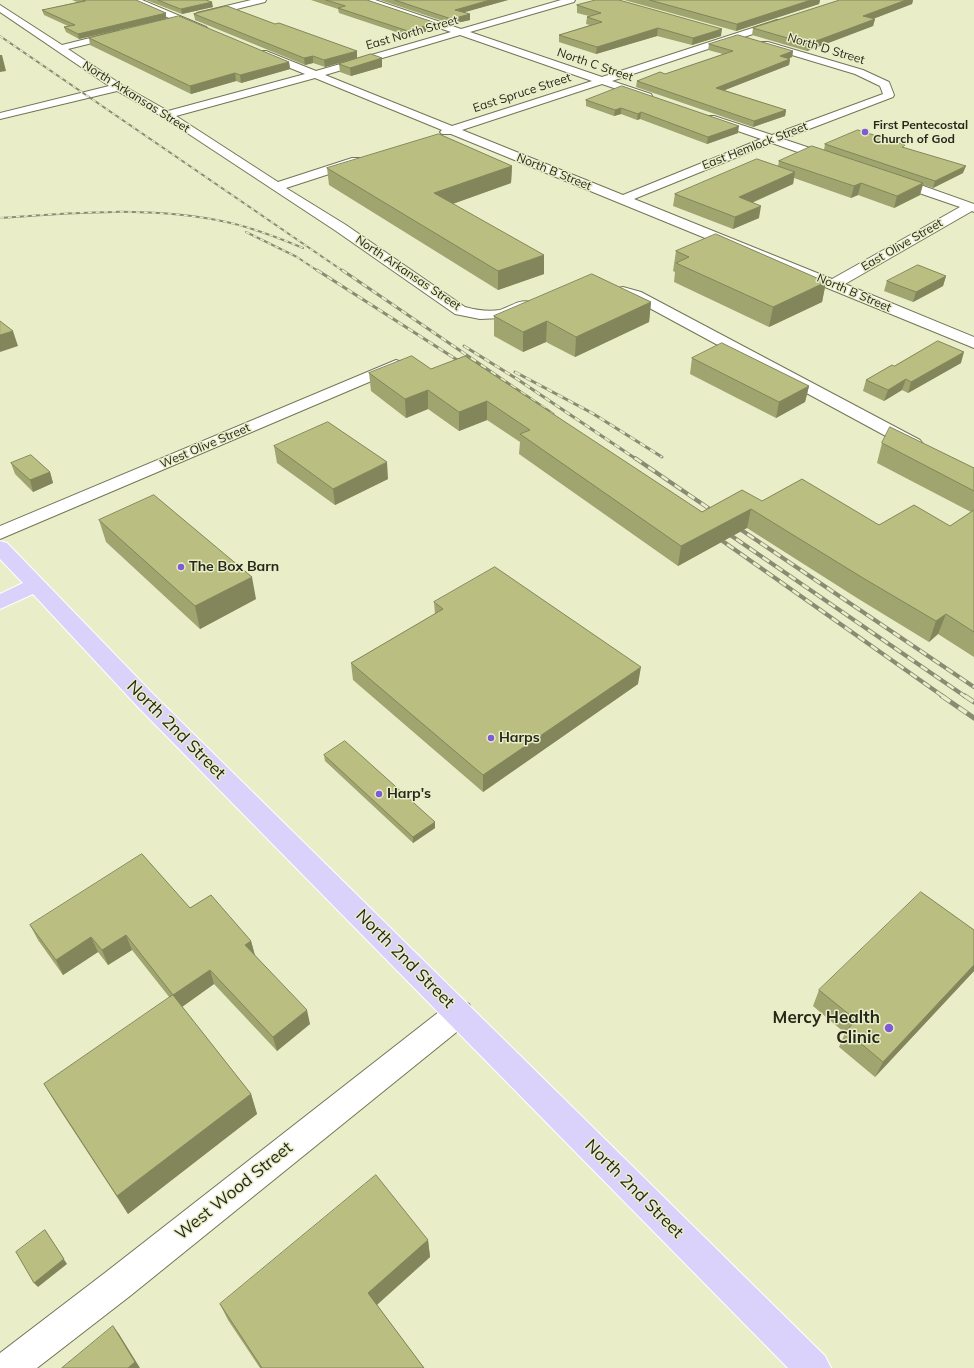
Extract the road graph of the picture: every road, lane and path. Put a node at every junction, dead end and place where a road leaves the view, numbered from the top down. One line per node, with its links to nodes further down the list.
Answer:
1 (134, 0): 6 (street)
2 (262, 0): 6 (street)
3 (366, 0): 10 (street, North C Street)
4 (571, 0): 10 (street, East North Street)
5 (0, 8): 14 (street, North Arkansas Street)
6 (180, 19): 8 (street); 12 (street)
7 (788, 19): 13 (street, East Spruce Street)
8 (165, 23)
9 (128, 32): 14 (street)
10 (462, 32): 16 (street, East North Street); 17 (street, North C Street)
11 (723, 32): 13 (street, North D Street)
12 (216, 34)
13 (738, 36): 17 (street, East Spruce Street); 19 (street, North D Street)
14 (61, 48): 18 (street, North Arkansas Street)
15 (251, 49): 16 (street, North B Street)
16 (315, 75): 22 (street, East North Street); 24 (street, North B Street)
17 (602, 81): 20 (street, North C Street); 24 (street, East Spruce Street)
18 (118, 87): 22 (street, North Arkansas Street); 23 (street)
19 (889, 95): 26 (street, East Hemlock Street)
20 (661, 101)
21 (698, 114): 26 (street)
22 (166, 115): 30 (street, North Arkansas Street)
23 (0, 116)
24 (452, 130): 25 (street, East Spruce Street); 31 (street, North B Street)
25 (437, 135)
26 (772, 139): 28 (street); 31 (street, East Hemlock Street)
27 (364, 159): 30 (street)
28 (846, 164)
29 (882, 177): 32 (street)
30 (276, 188): 35 (street, North Arkansas Street)
31 (621, 200): 33 (street, North B Street)
32 (972, 207): 33 (street, East Olive Street)
33 (834, 284): 36 (street, North B Street)
34 (611, 288): 38 (street)
35 (537, 300)
36 (974, 343)
37 (410, 359): 39 (street, West Olive Street)
38 (926, 450)
39 (0, 533)
40 (0, 547): 41 (main road, North 2nd Street)
41 (36, 586): 42 (main road); 43 (main road, North 2nd Street)
42 (0, 602)
43 (459, 1013): 44 (street, West Wood Street); 45 (main road, North 2nd Street)
44 (9, 1368)
45 (813, 1368)

